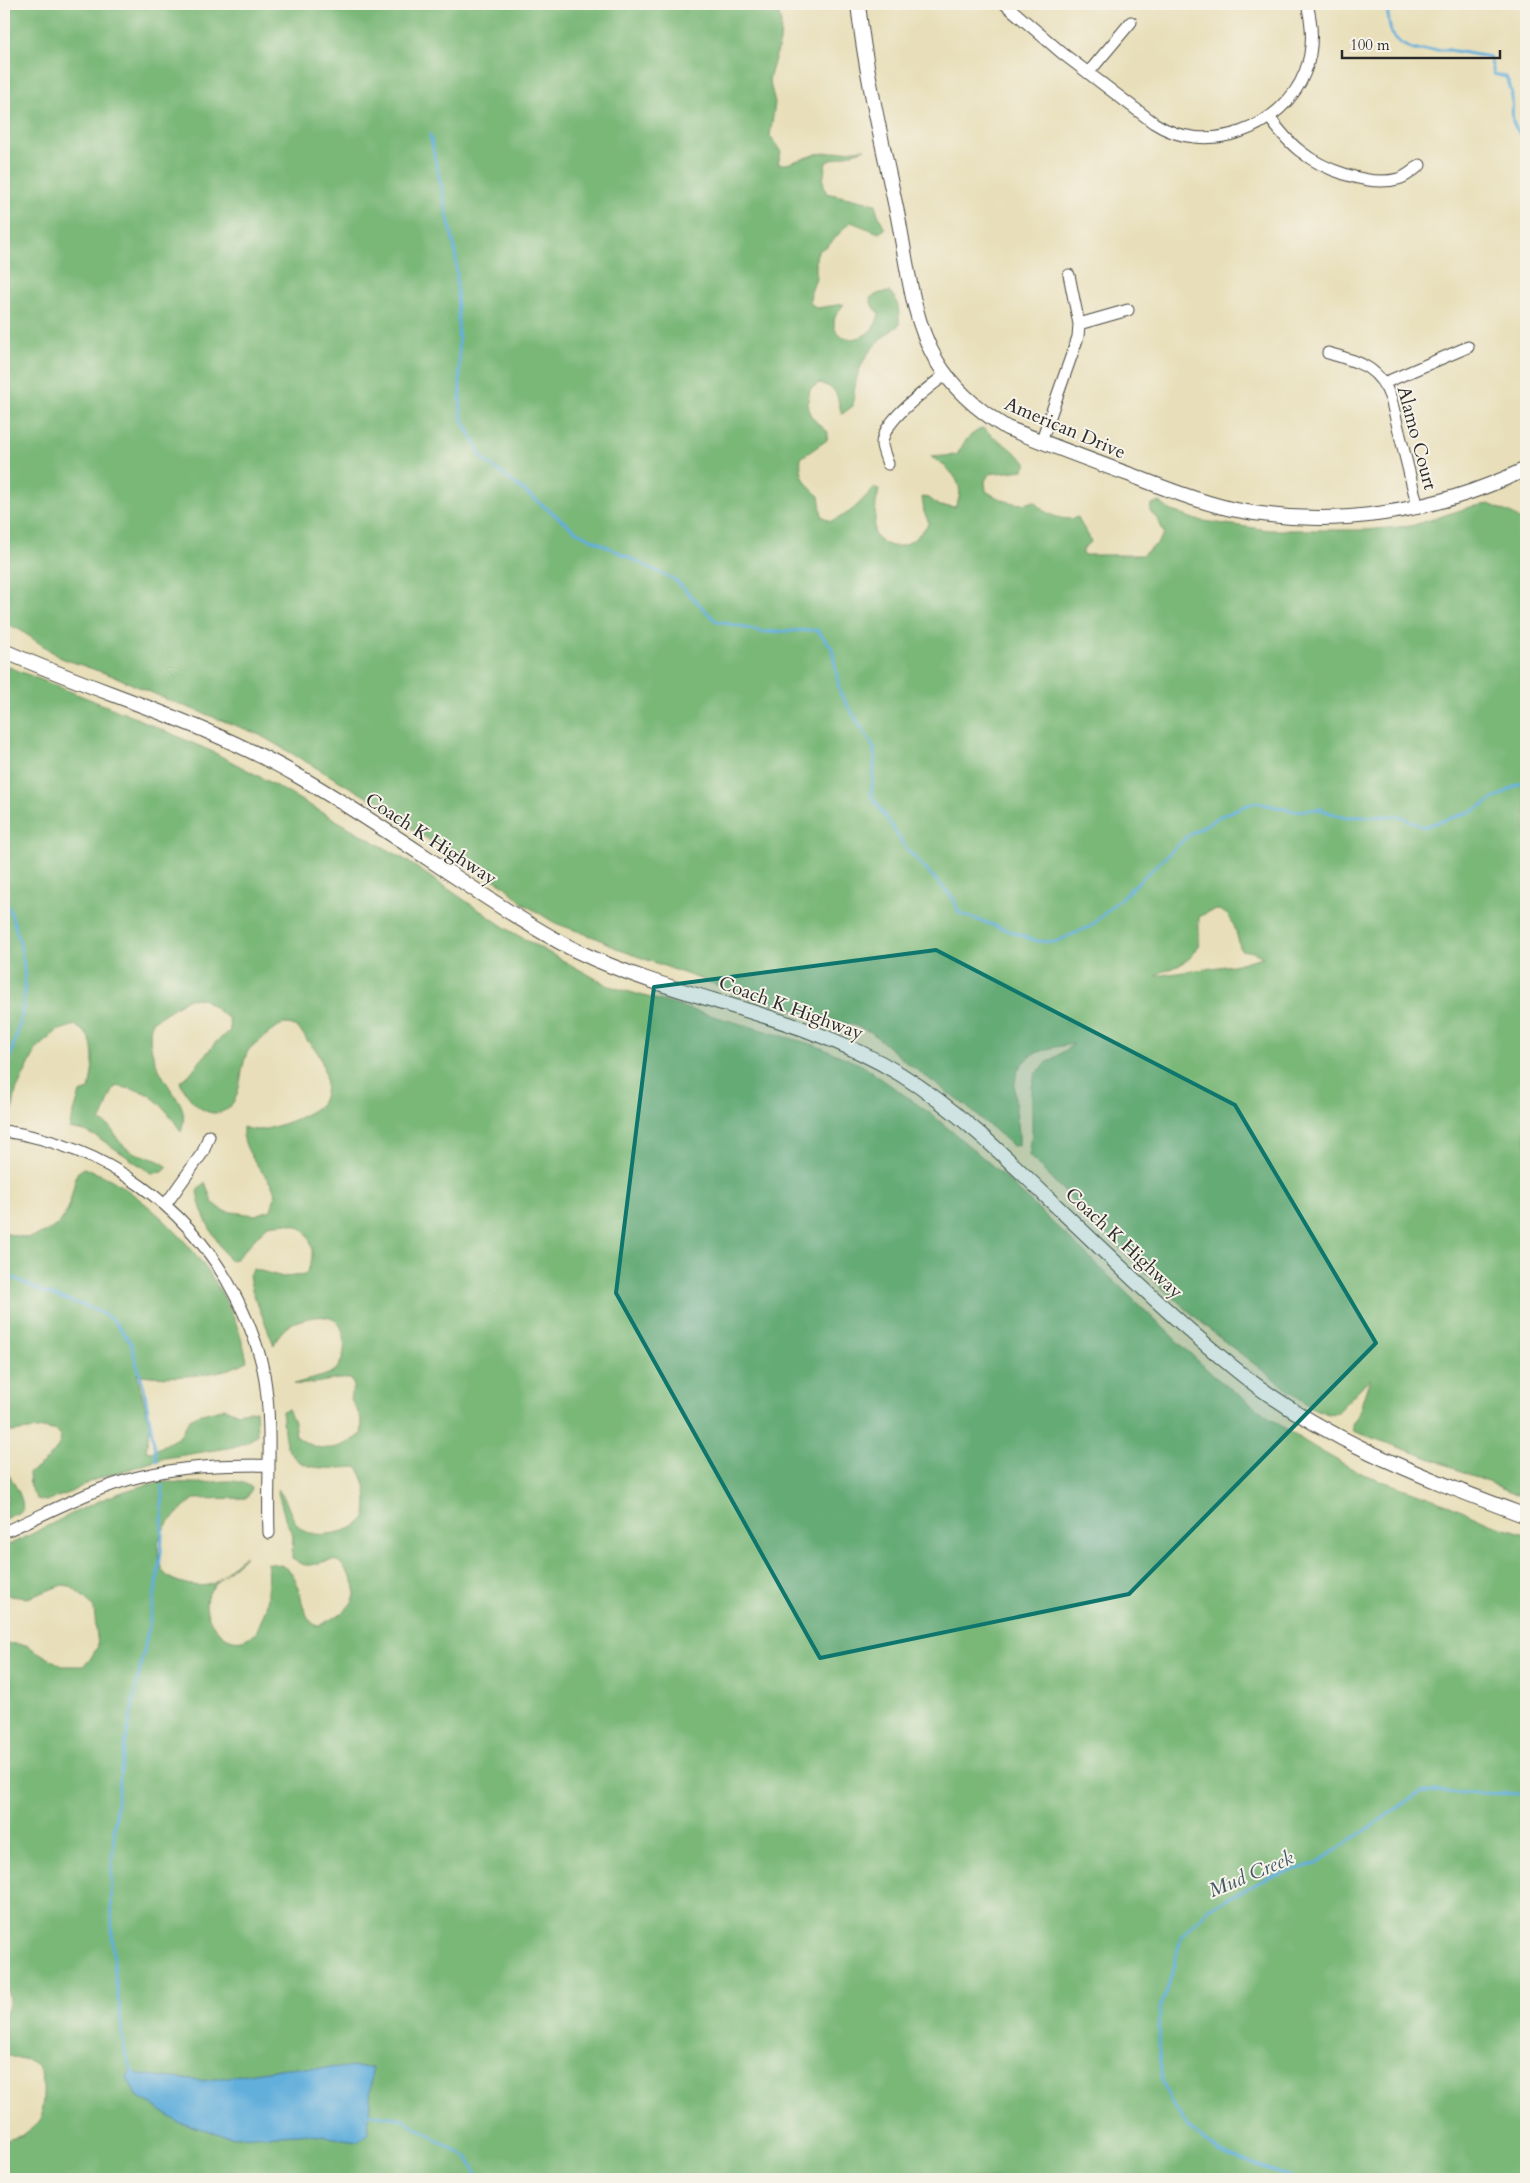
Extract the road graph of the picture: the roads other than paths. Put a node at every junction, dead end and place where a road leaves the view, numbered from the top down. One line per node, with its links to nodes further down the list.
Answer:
1 (858, 4): 13 (street, American Drive)
2 (1005, 4): 5 (street)
3 (1307, 4): 6 (street)
4 (1131, 22): 5 (street)
5 (1089, 72): 6 (street)
6 (1269, 117): 7 (street)
7 (1420, 165)
8 (1069, 275): 10 (street)
9 (1128, 310): 10 (street)
10 (1079, 324): 15 (street)
11 (1468, 347): 14 (street)
12 (1328, 353): 14 (street, Alamo Court)
13 (946, 374): 15 (street, American Drive); 16 (street)
14 (1384, 382): 18 (street, Alamo Court)
15 (1041, 442): 18 (street, American Drive)
16 (888, 464)
17 (1526, 469): 18 (street, American Drive)
18 (1418, 508)
19 (4, 651): 24 (street, Coach K Highway)
20 (4, 1131): 22 (street)
21 (209, 1136): 22 (street)
22 (166, 1204): 23 (street)
23 (268, 1464): 25 (street); 26 (street)
24 (1526, 1516)
25 (4, 1532)
26 (269, 1533)

